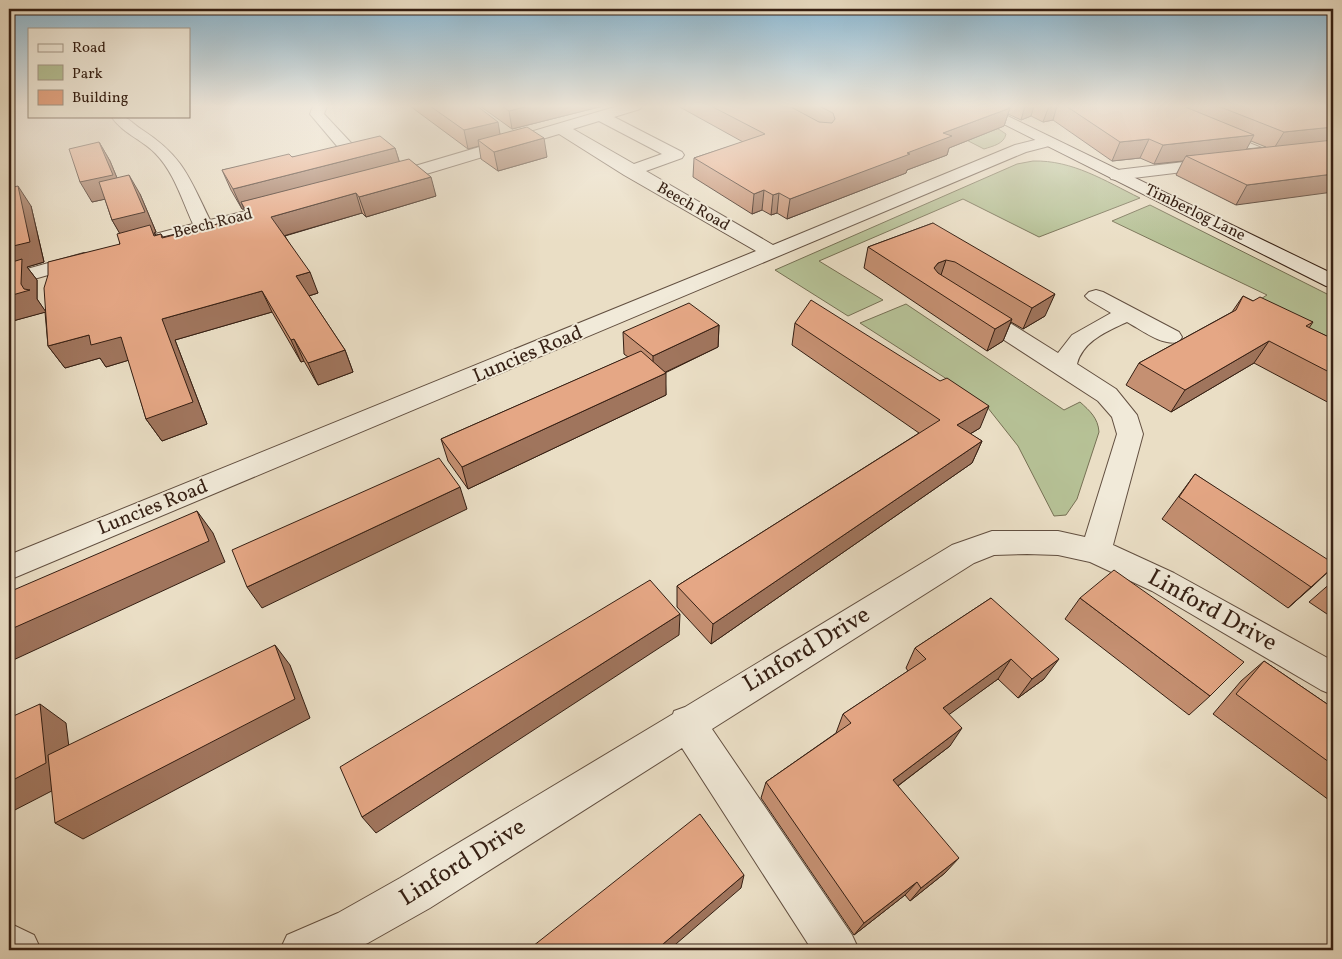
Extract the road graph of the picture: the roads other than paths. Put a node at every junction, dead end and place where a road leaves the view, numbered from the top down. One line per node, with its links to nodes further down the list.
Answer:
1 (162, 151): 14 (street)
2 (487, 151): 12 (street)
3 (597, 151): 10 (street, Beech Road)
4 (670, 151): 10 (street)
5 (1014, 151): 15 (street, Luncies Road)
6 (1065, 151): 11 (street, Timberlog Lane)
7 (1255, 151): 9 (street)
8 (1289, 155): 9 (street)
9 (1271, 157): 11 (street)
10 (630, 171): 15 (street, Beech Road)
11 (1117, 176): 17 (street, Timberlog Lane)
12 (374, 184)
13 (299, 203): 14 (street, Beech Road)
14 (204, 226): 16 (street, Beech Road)
15 (773, 253): 24 (street, Luncies Road)
16 (9, 280)
17 (1333, 282)
18 (1096, 296): 20 (street)
19 (956, 299): 22 (street)
20 (1126, 313): 21 (street); 22 (street)
21 (1171, 336)
22 (1064, 366): 23 (street)
23 (1096, 551): 25 (street, Linford Drive); 26 (street, Linford Drive)
24 (9, 568)
25 (1333, 678)
26 (687, 724): 29 (street, Linford Drive); 30 (street)
27 (9, 945): 28 (street)
28 (19, 950)
29 (302, 950)
30 (837, 950)

